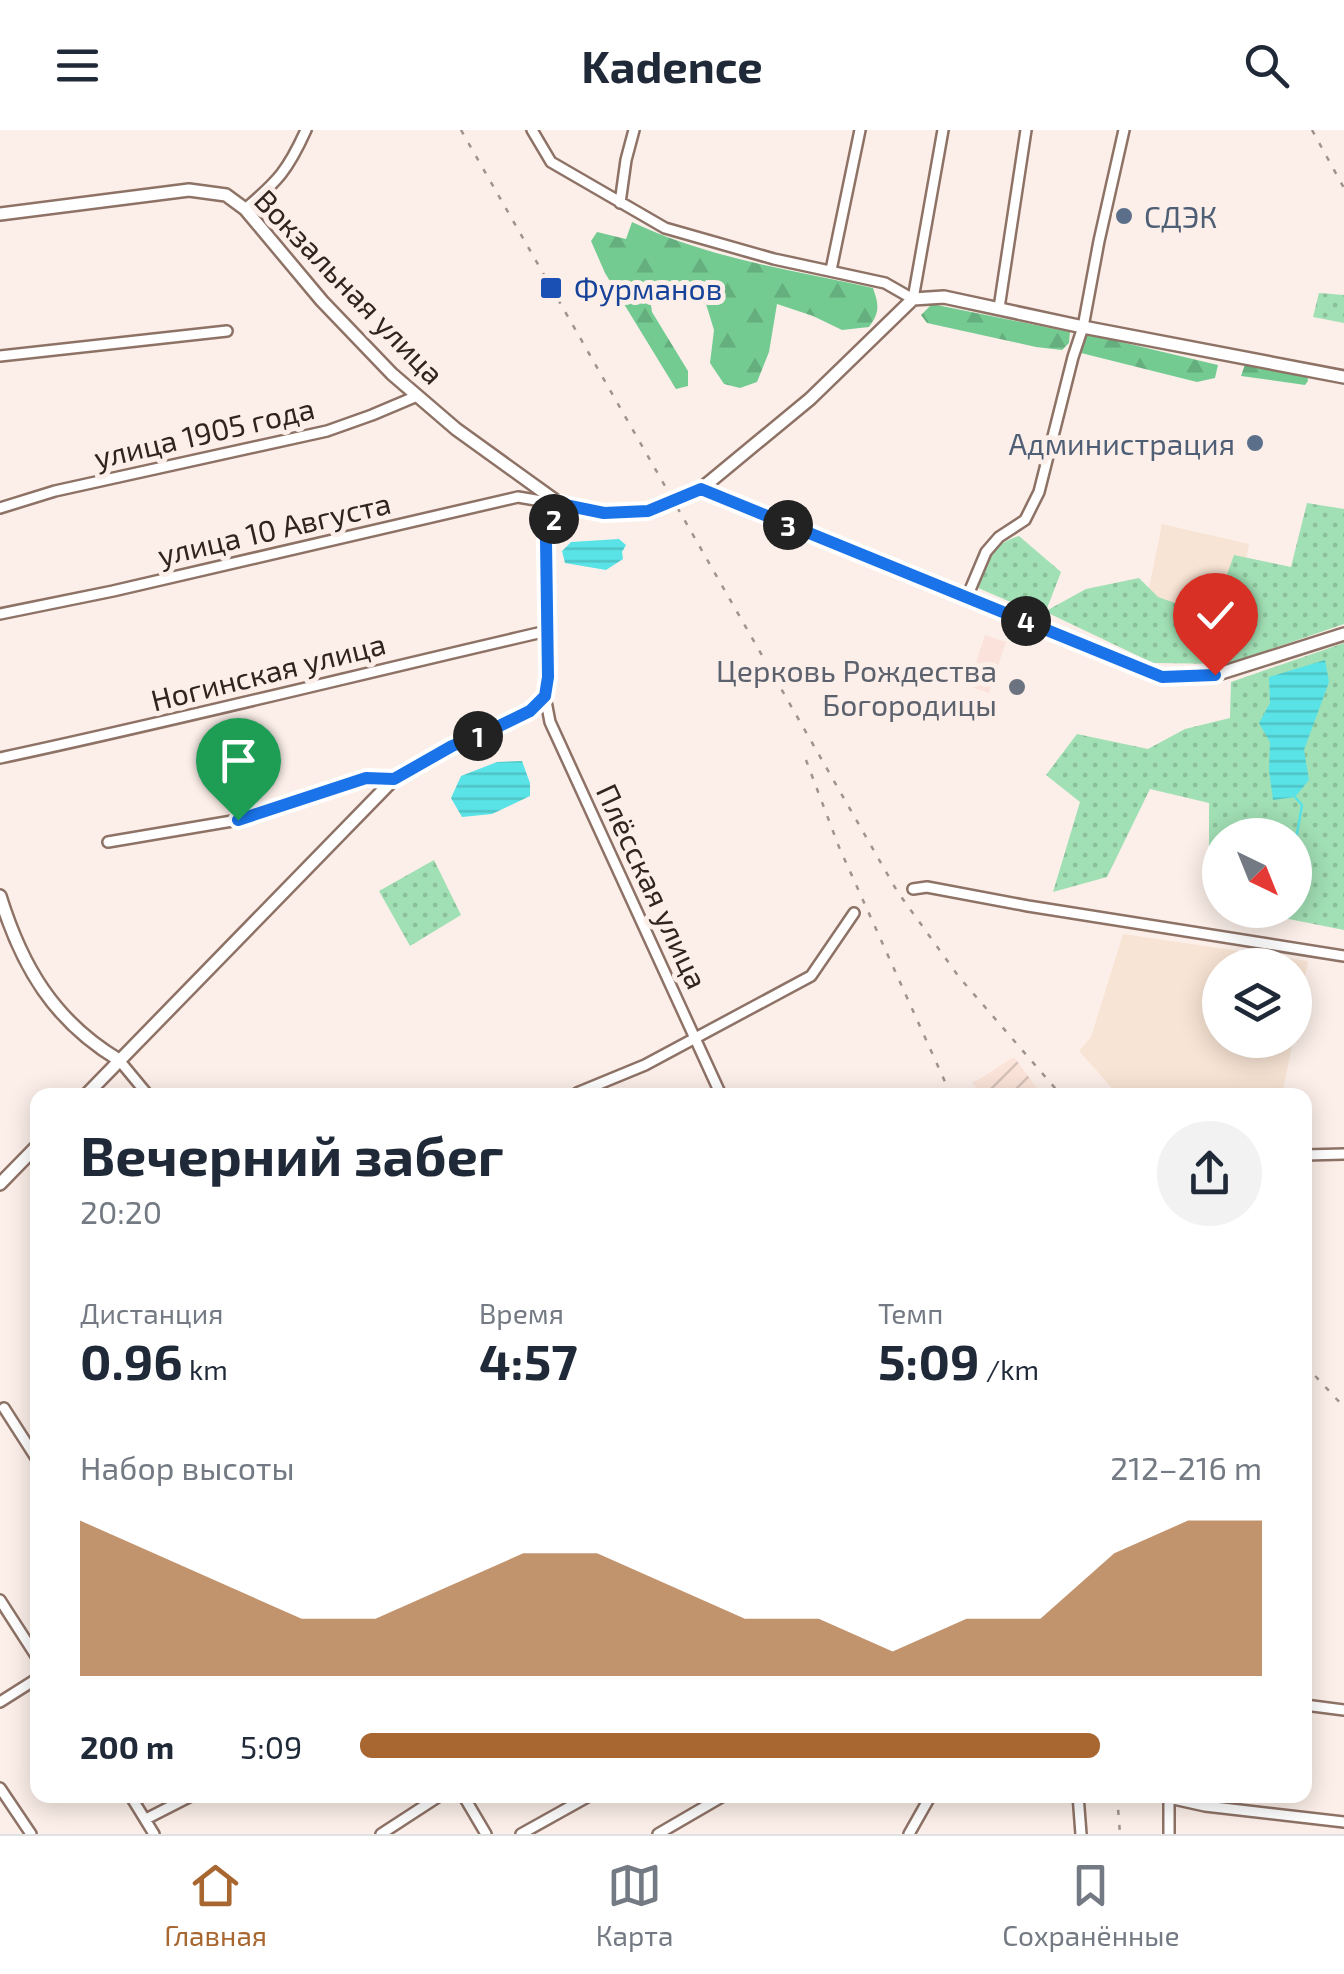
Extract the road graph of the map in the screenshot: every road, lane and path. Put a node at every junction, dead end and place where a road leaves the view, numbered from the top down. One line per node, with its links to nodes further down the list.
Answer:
1 (306, 130): 9 (street)
2 (532, 130): 8 (street)
3 (634, 130): 8 (street)
4 (860, 130): 11 (street)
5 (943, 130): 12 (street)
6 (1026, 130): 13 (street)
7 (1124, 130): 14 (street)
8 (620, 203): 11 (street)
9 (244, 208): 10 (main road, Вокзальная улица); 18 (main road, Вокзальная улица)
10 (0, 214)
11 (831, 270): 12 (street)
12 (913, 299): 13 (main road); 19 (main road, Вокзальная улица)
13 (999, 308): 14 (main road)
14 (1083, 327): 17 (main road); 22 (street)
15 (227, 331): 16 (street)
16 (0, 356)
17 (1344, 378)
18 (417, 396): 20 (main road, Вокзальная улица); 21 (street, улица 1905 года)
19 (701, 489): 20 (main road, Вокзальная улица); 22 (main road)
20 (560, 504): 23 (street, улица 10 Августа); 24 (main road)
21 (0, 508)
22 (968, 597): 25 (main road)
23 (0, 614)
24 (546, 630): 26 (main road); 27 (street, Ногинская улица)
25 (1344, 634)
26 (545, 696): 28 (main road); 34 (street, Плёсская улица)
27 (0, 758)
28 (394, 779): 29 (street); 35 (main road)
29 (108, 842)
30 (913, 889): 33 (street)
31 (0, 896): 35 (main road)
32 (854, 913): 34 (street)
33 (1344, 956)
34 (696, 1039): 38 (street); 39 (street, Плёсская улица)
35 (119, 1060): 36 (main road); 37 (street)
36 (93, 1088)
37 (142, 1088)
38 (590, 1088)
39 (717, 1088)
40 (30, 1153): 43 (main road)
41 (1344, 1154): 42 (street)
42 (1312, 1156)
43 (0, 1184)
44 (4, 1408): 45 (street)
45 (30, 1449)
46 (0, 1600): 47 (street)
47 (30, 1646)
48 (30, 1683): 49 (street)
49 (0, 1702)
50 (1312, 1707): 51 (street)
51 (1344, 1710)
52 (0, 1788): 65 (street)
53 (135, 1803): 63 (street)
54 (177, 1803): 63 (street)
55 (429, 1803): 67 (street)
56 (468, 1803): 68 (street)
57 (576, 1803): 69 (street)
58 (711, 1803): 70 (street)
59 (926, 1803): 71 (street)
60 (1078, 1803): 72 (street)
61 (1169, 1803): 73 (street)
62 (1194, 1803): 64 (street)
63 (146, 1819): 66 (street)
64 (1344, 1822)
65 (31, 1834)
66 (154, 1834)
67 (381, 1834)
68 (486, 1834)
69 (521, 1834)
70 (658, 1834)
71 (908, 1834)
72 (1080, 1834)
73 (1168, 1834)

